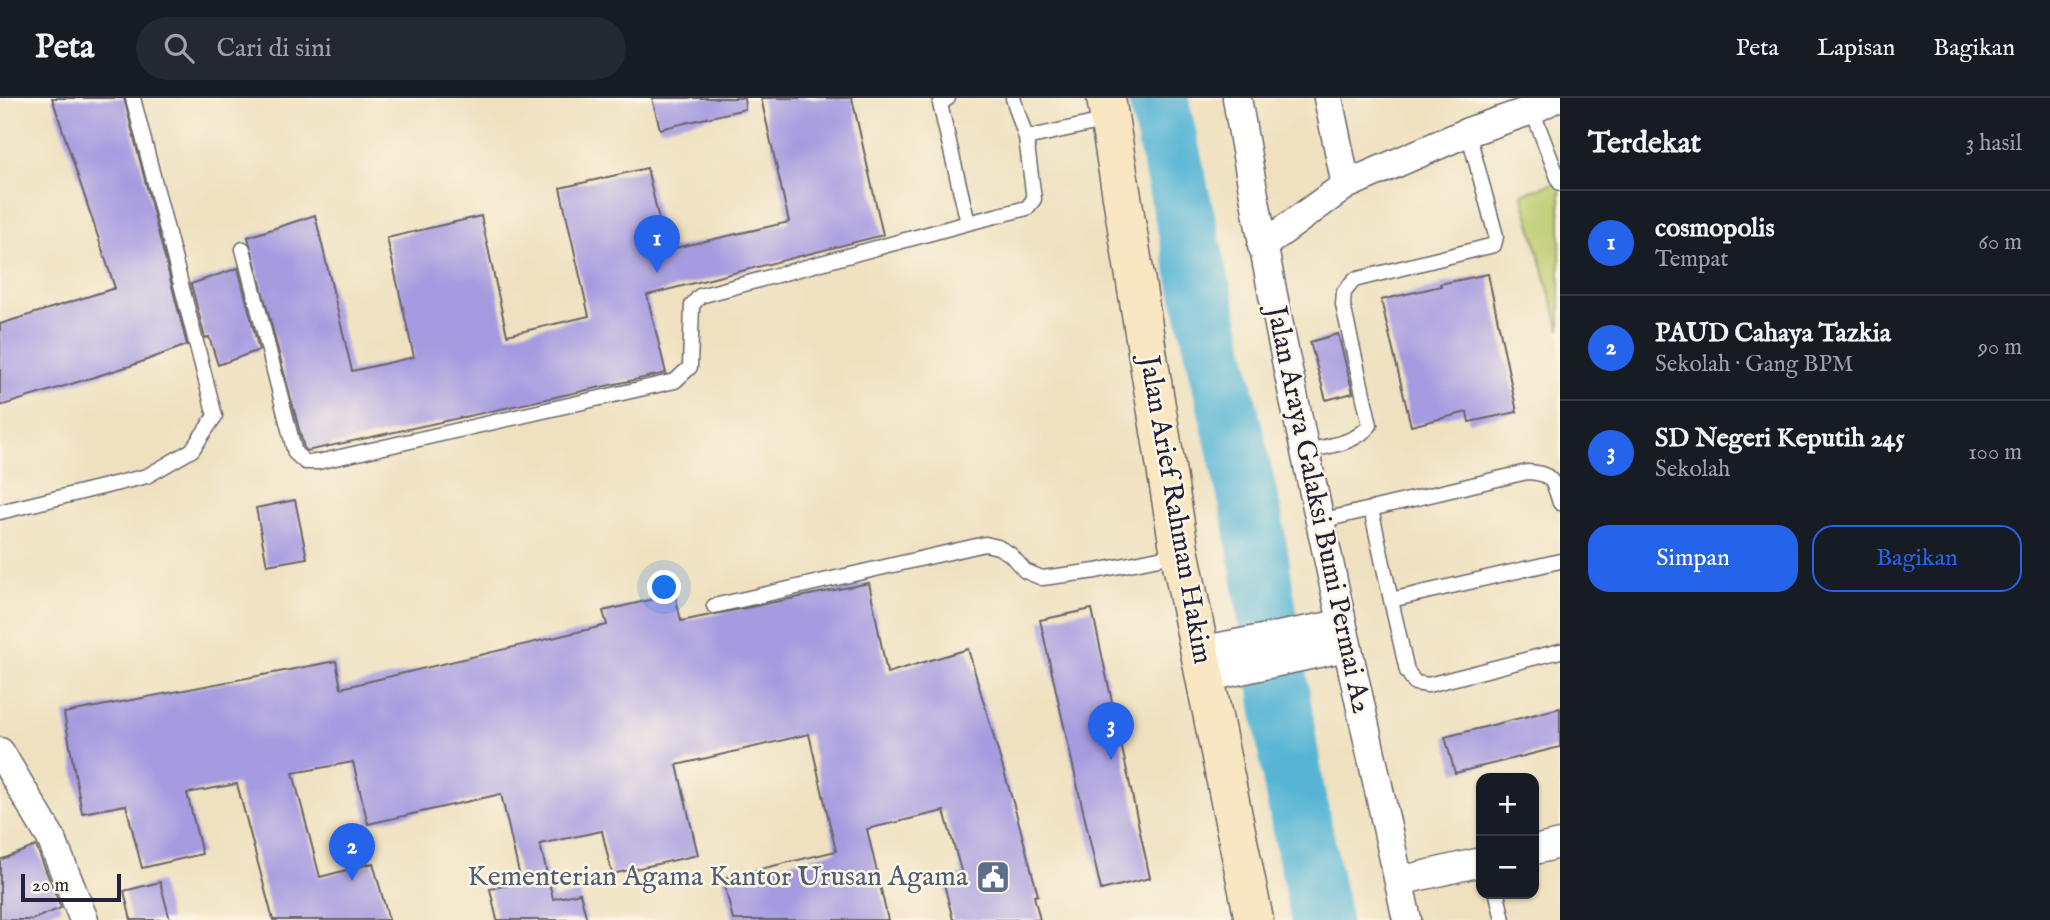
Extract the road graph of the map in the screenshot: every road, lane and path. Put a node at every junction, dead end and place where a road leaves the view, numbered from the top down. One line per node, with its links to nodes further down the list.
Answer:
1 (132, 98): 18 (lane)
2 (947, 98): 12 (lane)
3 (1013, 98): 9 (lane)
4 (1237, 98): 13 (street, Jalan Araya Galaksi Bumi Permai A2)
5 (1328, 98): 11 (street)
6 (1543, 104): 8 (street); 10 (lane)
7 (1108, 109): 9 (lane); 20 (main road, Jalan Arief Rahman Hakim)
8 (1468, 132): 11 (street); 15 (lane)
9 (1026, 138): 12 (lane)
10 (1560, 183)
11 (1346, 185): 13 (street)
12 (968, 223): 14 (lane)
13 (1262, 246): 15 (street, Jalan Araya Galaksi Bumi Permai A2)
14 (243, 249)
15 (1306, 452): 19 (street, Jalan Araya Galaksi Bumi Permai A2)
16 (1560, 503): 17 (lane)
17 (1371, 509): 19 (lane); 22 (lane)
18 (0, 512)
19 (1320, 521): 24 (street, Jalan Araya Galaksi Bumi Permai A2)
20 (1180, 554): 23 (lane); 26 (main road, Jalan Arief Rahman Hakim)
21 (1560, 561): 22 (lane)
22 (1391, 600): 25 (lane)
23 (714, 606)
24 (1344, 635): 26 (street); 31 (street, Jalan Araya Galaksi Bumi Permai A2)
25 (1560, 651)
26 (1201, 664): 34 (main road, Jalan Arief Rahman Hakim)
27 (0, 752): 33 (street)
28 (1560, 844): 29 (street)
29 (1539, 849)
30 (1476, 863): 31 (street)
31 (1399, 880): 35 (street, Jalan Araya Galaksi Bumi Permai A2)
32 (1498, 899): 36 (lane)
33 (84, 920)
34 (1254, 920)
35 (1407, 920)
36 (1503, 920)

